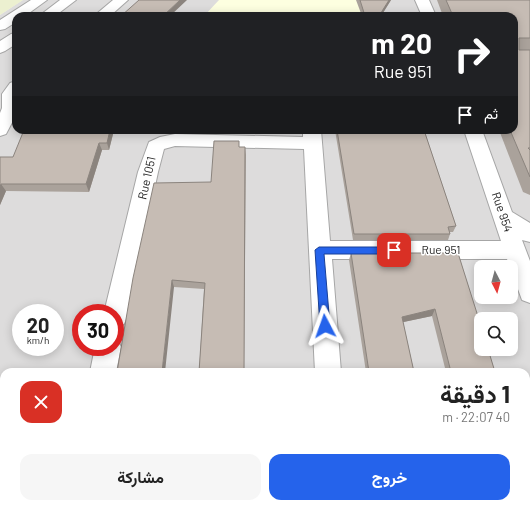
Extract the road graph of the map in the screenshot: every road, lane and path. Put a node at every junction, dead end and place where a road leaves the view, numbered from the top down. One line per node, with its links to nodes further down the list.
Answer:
1 (40, 0): 5 (street)
2 (69, 0): 6 (street)
3 (121, 0): 7 (street)
4 (422, 0): 8 (street)
5 (22, 12)
6 (52, 12)
7 (106, 12)
8 (427, 12)
9 (12, 18): 10 (street)
10 (0, 26)
11 (12, 40): 12 (street)
12 (4, 47)
13 (12, 91): 14 (street)
14 (1, 127)
15 (474, 134): 17 (street, Rue 954)
16 (312, 137): 19 (street); 22 (street, Rue 1051)
17 (504, 217): 18 (street); 20 (street, Rue 954)
18 (530, 234)
19 (319, 250): 20 (street, Rue 951); 25 (street)
20 (515, 250): 21 (street, Rue 954)
21 (530, 293)
22 (118, 304)
23 (106, 356): 24 (street)
24 (104, 368)
25 (328, 368)

